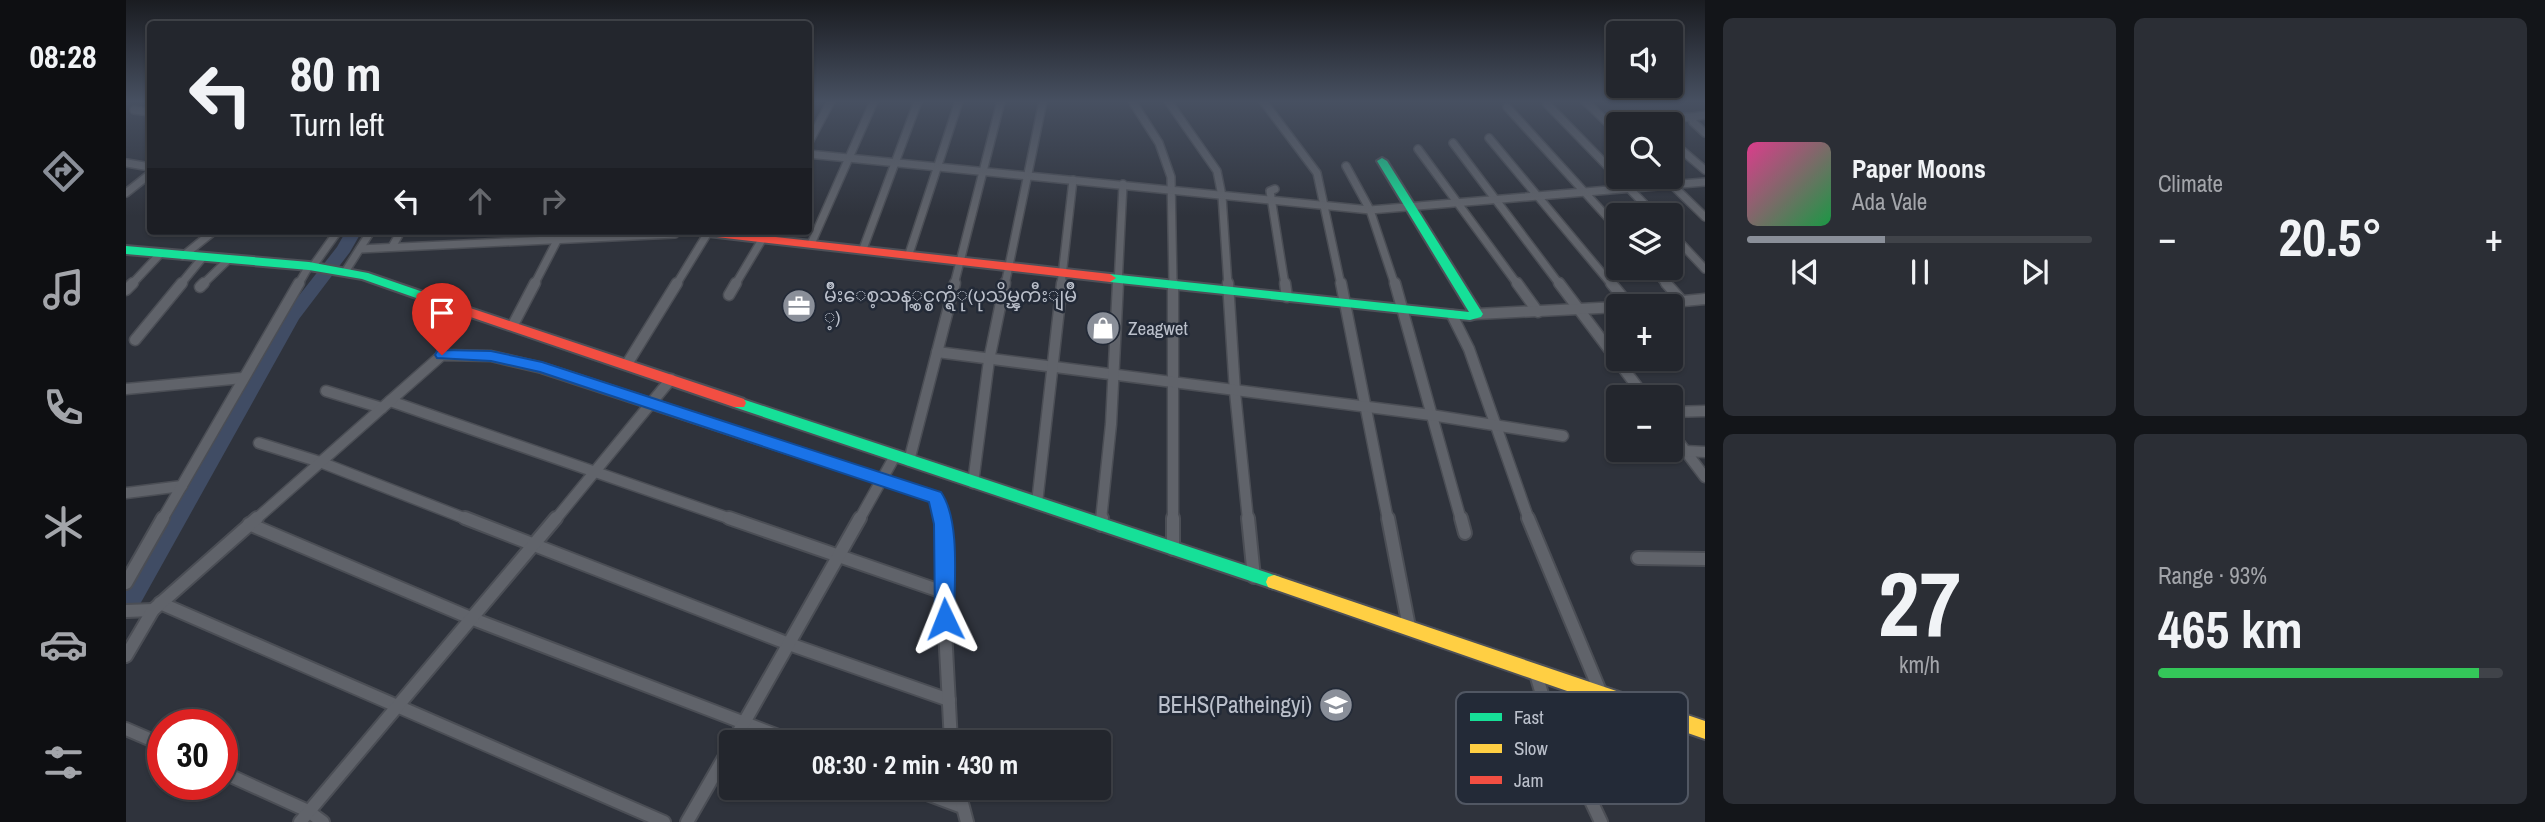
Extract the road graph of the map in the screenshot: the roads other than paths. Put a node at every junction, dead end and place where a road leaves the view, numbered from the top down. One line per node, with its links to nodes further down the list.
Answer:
1 (857, 139): 16 (street)
2 (904, 139): 19 (street)
3 (947, 139): 22 (street)
4 (991, 139): 25 (street)
5 (1035, 139): 27 (street)
6 (1157, 139): 32 (street)
7 (1195, 139): 40 (street)
8 (1291, 139): 46 (street)
9 (1490, 139): 39 (street)
10 (1537, 139): 37 (street)
11 (1582, 139): 20 (street)
12 (1453, 143): 41 (street)
13 (1419, 149): 43 (street)
14 (1683, 151): 24 (street)
15 (812, 154): 16 (street)
16 (849, 158): 19 (street); 59 (street)
17 (1382, 161): 45 (street)
18 (127, 163): 21 (street)
19 (895, 163): 22 (street); 63 (street)
20 (1606, 164)
21 (147, 166)
22 (939, 166): 25 (street); 66 (street)
23 (1346, 166): 47 (street)
24 (1705, 170)
25 (982, 172): 27 (street); 70 (street)
26 (147, 176): 38 (street)
27 (1027, 176): 28 (street); 71 (street)
28 (1073, 180): 31 (street); 75 (street)
29 (1705, 182): 30 (street)
30 (1683, 183)
31 (1123, 184): 32 (street); 76 (street)
32 (1173, 189): 40 (street); 78 (street)
33 (1275, 189): 42 (street)
34 (1606, 189): 37 (street)
35 (1630, 189): 44 (street)
36 (1676, 189): 49 (street)
37 (1584, 191): 39 (street); 48 (street)
38 (126, 193)
39 (1539, 195): 41 (street); 82 (street)
40 (1223, 196): 42 (street); 81 (street)
41 (1496, 198): 43 (street); 90 (street)
42 (1272, 201): 46 (street); 85 (street)
43 (1458, 202): 45 (street); 92 (street)
44 (1643, 203)
45 (1412, 206): 47 (street); 93 (street)
46 (1326, 207): 47 (street); 88 (street)
47 (1370, 210): 91 (street)
48 (1606, 216)
49 (1705, 217)
50 (210, 235): 67 (street)
51 (335, 235): 72 (street)
52 (368, 235): 62 (street)
53 (399, 235): 61 (street)
54 (560, 235): 58 (street)
55 (660, 235): 58 (street)
56 (706, 235): 99 (street)
57 (762, 236): 59 (street); 84 (street)
58 (556, 242): 61 (street); 95 (street)
59 (811, 244): 63 (street)
60 (1683, 246): 73 (street)
61 (392, 247): 62 (street)
62 (360, 248): 74 (street)
63 (863, 249): 66 (street)
64 (126, 250): 65 (street)
65 (160, 254): 67 (street); 80 (street)
66 (909, 254): 70 (street)
67 (183, 256): 68 (street)
68 (203, 257): 69 (street); 96 (street)
69 (229, 259): 72 (street); 79 (street)
70 (960, 260): 71 (street); 97 (street)
71 (1008, 265): 75 (street); 98 (street)
72 (313, 266): 74 (street); 102 (street)
73 (1705, 269)
74 (342, 271): 95 (street)
75 (1063, 272): 76 (street); 100 (street)
76 (1118, 278): 78 (street); 101 (street)
77 (1663, 280): 83 (street)
78 (1172, 284): 81 (street); 104 (street)
79 (200, 287)
80 (126, 290)
81 (1229, 291): 85 (street); 108 (street)
82 (1621, 294)
83 (1676, 294)
84 (729, 295)
85 (1287, 297): 88 (street)
86 (1705, 299): 87 (street)
87 (1683, 301)
88 (1344, 304): 91 (street); 111 (street)
89 (1606, 308): 90 (street)
90 (1579, 310): 92 (street); 105 (street)
91 (1404, 311): 94 (street); 114 (street)
92 (1538, 312): 93 (street)
93 (1477, 314): 94 (street)
94 (1452, 316): 115 (street)
95 (513, 325): 99 (street)
96 (135, 340)
97 (937, 352): 98 (street); 122 (street)
98 (989, 360): 100 (street); 125 (street)
99 (627, 364): 103 (street)
100 (1053, 368): 101 (street); 128 (street)
101 (1113, 375): 104 (street); 130 (street)
102 (243, 378): 106 (street); 126 (street)
103 (667, 383): 109 (street); 122 (street)
104 (1174, 384): 108 (street); 133 (street)
105 (1636, 385)
106 (126, 389)
107 (326, 391): 110 (street)
108 (1236, 392): 111 (street); 137 (street)
109 (652, 401): 110 (street); 122 (street); 123 (street)
110 (386, 404): 121 (street); 123 (street)
111 (1367, 408): 114 (street); 143 (street)
112 (1705, 411): 113 (street)
113 (1683, 412)
114 (1432, 415): 115 (street); 131 (street)
115 (1496, 426): 116 (street); 149 (street)
116 (1563, 436)
117 (258, 443): 121 (street)
118 (1683, 448): 119 (street)
119 (1685, 451): 120 (street); 124 (street)
120 (1705, 452)
121 (320, 462): 129 (street); 132 (street)
122 (892, 466): 125 (street); 134 (street); 139 (street)
123 (594, 471): 132 (street); 134 (street)
124 (1705, 477)
125 (973, 483): 128 (street)
126 (182, 486): 127 (street); 138 (street)
127 (126, 493)
128 (1037, 503): 130 (street)
129 (249, 524): 140 (street); 142 (street)
130 (1101, 525): 133 (street)
131 (1465, 533)
132 (535, 545): 142 (street); 144 (street)
133 (1173, 549): 137 (street)
134 (838, 556): 139 (street); 144 (street)
135 (1638, 558): 136 (street)
136 (1705, 559)
137 (1254, 577): 143 (street)
138 (126, 583)
139 (943, 592): 150 (street)
140 (151, 607): 141 (street); 145 (street); 151 (street)
141 (126, 611)
142 (473, 619): 151 (street); 152 (street)
143 (1409, 627): 146 (street)
144 (789, 644): 150 (street); 152 (street)
145 (126, 656)
146 (1536, 674): 147 (street); 148 (street)
147 (1541, 692)
148 (1590, 692)
149 (1600, 692)
150 (949, 700): 157 (street)
151 (398, 708): 166 (street); 168 (street)
152 (744, 723): 155 (street); 156 (street)
153 (1688, 724): 158 (street)
154 (126, 729): 159 (street)
155 (740, 730)
156 (762, 730)
157 (950, 730)
158 (1705, 730)
159 (147, 738)
160 (719, 766): 169 (street)
161 (238, 781): 166 (street)
162 (943, 800): 165 (street)
163 (961, 800): 165 (street)
164 (1593, 804): 171 (street)
165 (962, 807): 170 (street)
166 (304, 816): 167 (street)
167 (323, 822)
168 (664, 822)
169 (688, 822)
170 (967, 822)
171 (1601, 822)

